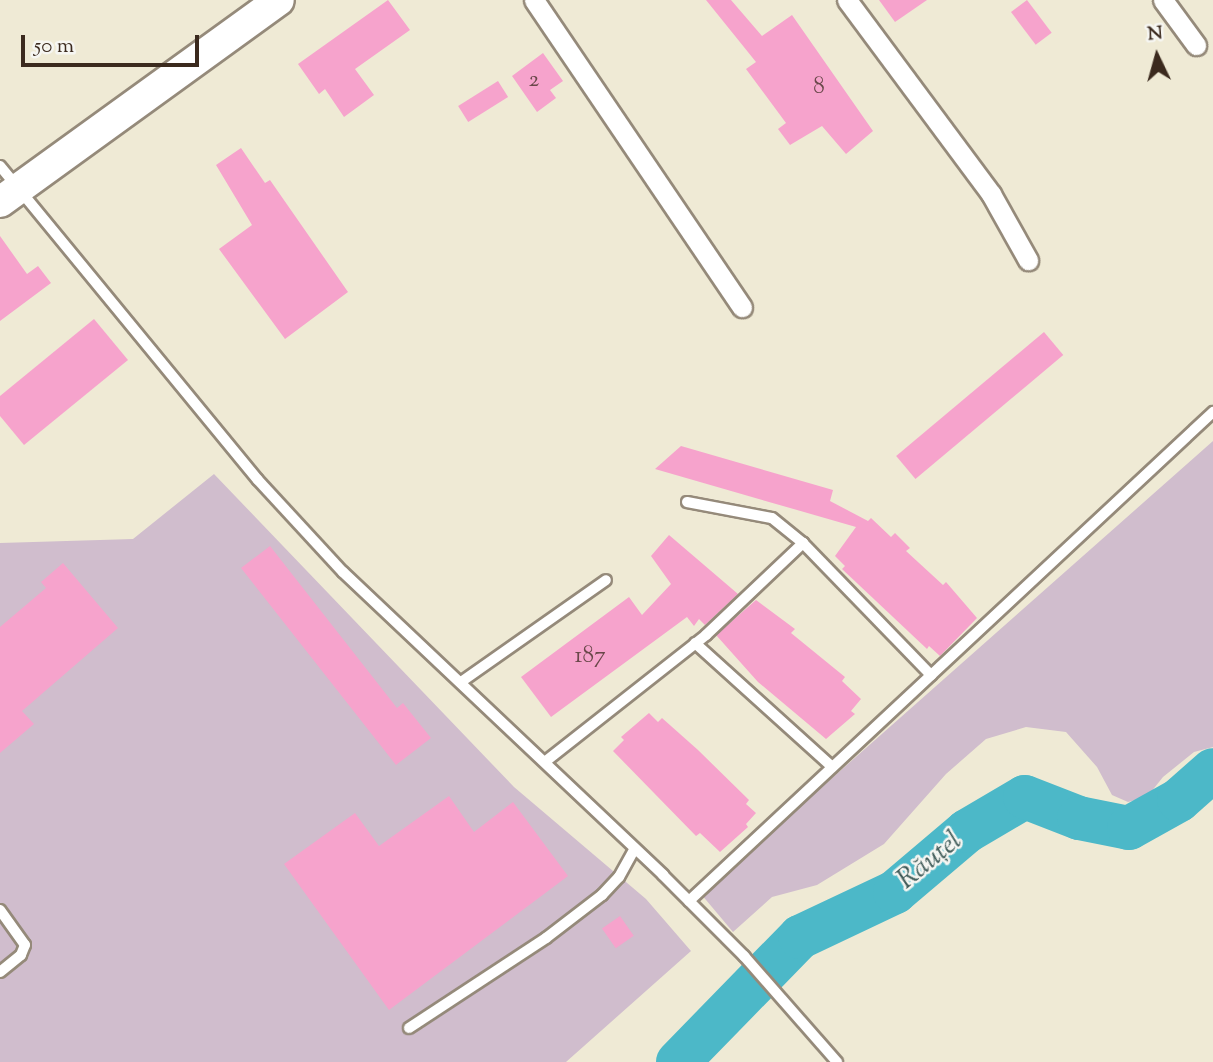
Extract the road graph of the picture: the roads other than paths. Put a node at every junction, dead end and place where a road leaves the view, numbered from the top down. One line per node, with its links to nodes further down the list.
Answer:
1 (278, 0): 6 (main road)
2 (534, 0): 8 (street)
3 (847, 0): 7 (street)
4 (1163, 0): 5 (street)
5 (1196, 45)
6 (6, 186): 15 (lane)
7 (1028, 260)
8 (742, 307)
9 (1213, 412): 14 (lane)
10 (687, 502): 11 (lane)
11 (803, 542): 13 (lane); 14 (lane)
12 (606, 580): 15 (lane)
13 (695, 643): 16 (lane); 17 (lane)
14 (931, 675): 17 (lane)
15 (461, 682): 16 (lane)
16 (546, 761): 18 (lane)
17 (832, 767): 19 (lane)
18 (634, 850): 19 (lane); 22 (lane)
19 (689, 901): 23 (lane)
20 (0, 911): 21 (lane)
21 (0, 972)
22 (409, 1028)
23 (838, 1062)

